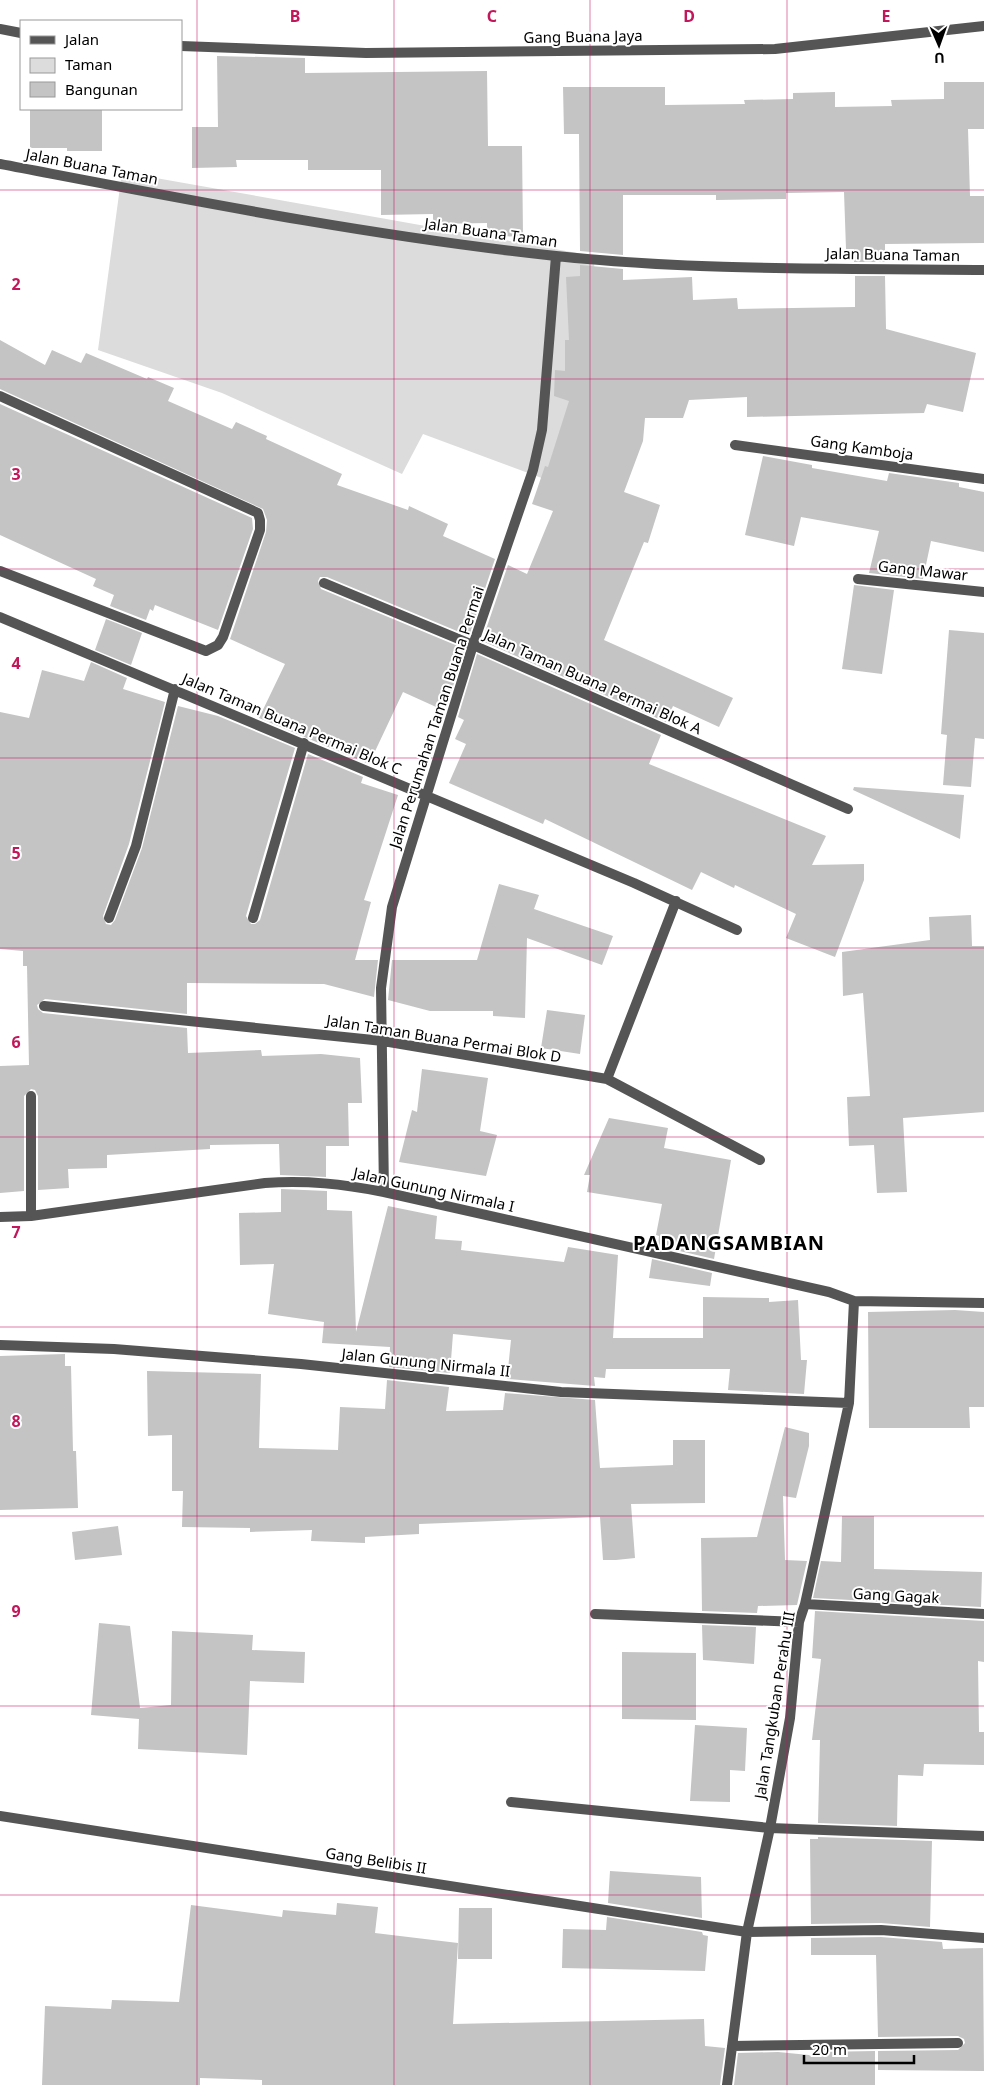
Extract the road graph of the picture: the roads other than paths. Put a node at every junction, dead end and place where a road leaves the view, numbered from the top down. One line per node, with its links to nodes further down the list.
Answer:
1 (984, 26): 4 (street, Gang Buana Jaya)
2 (0, 28): 3 (street)
3 (20, 33)
4 (182, 46)
5 (0, 164): 6 (street, Jalan Buana Taman)
6 (556, 256): 7 (street, Jalan Buana Taman); 16 (street, Jalan Perumahan Taman Buana Permai)
7 (984, 270)
8 (0, 396): 11 (street)
9 (735, 446): 10 (street, Gang Kamboja)
10 (984, 479)
11 (0, 572)
12 (858, 579): 14 (street, Gang Mawar)
13 (324, 583): 16 (street, Jalan Taman Buana Permai Blok A)
14 (984, 592)
15 (0, 617): 17 (street, Jalan Taman Buana Permai Blok C)
16 (473, 645): 19 (street, Jalan Perumahan Taman Buana Permai); 20 (street, Jalan Taman Buana Permai Blok A)
17 (175, 690): 18 (street, Jalan Taman Buana Permai Blok C); 22 (street)
18 (304, 743): 19 (street, Jalan Taman Buana Permai Blok C); 23 (street)
19 (427, 796): 21 (street, Jalan Taman Buana Permai Blok C); 26 (street, Jalan Perumahan Taman Buana Permai)
20 (848, 810)
21 (676, 901): 24 (street, Jalan Taman Buana Permai Blok C); 27 (street)
22 (108, 918)
23 (252, 918)
24 (737, 930)
25 (44, 1006): 26 (street, Jalan Taman Buana Permai Blok D)
26 (383, 1041): 27 (street, Jalan Taman Buana Permai Blok D); 30 (street, Jalan Perumahan Taman Buana Permai)
27 (607, 1079): 29 (street, Jalan Taman Buana Permai Blok D)
28 (31, 1096): 31 (street)
29 (760, 1160)
30 (384, 1192): 31 (street, Jalan Gunung Nirmala I); 33 (street, Jalan Gunung Nirmala I)
31 (31, 1216): 32 (street, Jalan Gunung Nirmala I)
32 (0, 1217)
33 (854, 1301): 34 (street, Jalan Gunung Nirmala I); 36 (street, Jalan Tangkuban Perahu III)
34 (984, 1303)
35 (0, 1345): 36 (street, Jalan Gunung Nirmala II)
36 (849, 1403): 37 (street, Jalan Tangkuban Perahu III)
37 (805, 1604): 39 (street, Gang Gagak); 40 (street, Jalan Tangkuban Perahu III)
38 (595, 1614): 40 (street)
39 (984, 1614)
40 (799, 1622): 43 (street, Jalan Tangkuban Perahu III)
41 (511, 1802): 43 (street)
42 (0, 1816): 45 (street, Gang Belibis II)
43 (770, 1828): 44 (street); 45 (street, Jalan Tangkuban Perahu III)
44 (984, 1836)
45 (747, 1932): 46 (street, Gang Belibis II); 48 (street, Jalan Tangkuban Perahu III)
46 (984, 1938)
47 (958, 2043): 48 (street)
48 (732, 2046): 49 (street, Jalan Tangkuban Perahu III)
49 (727, 2085)

